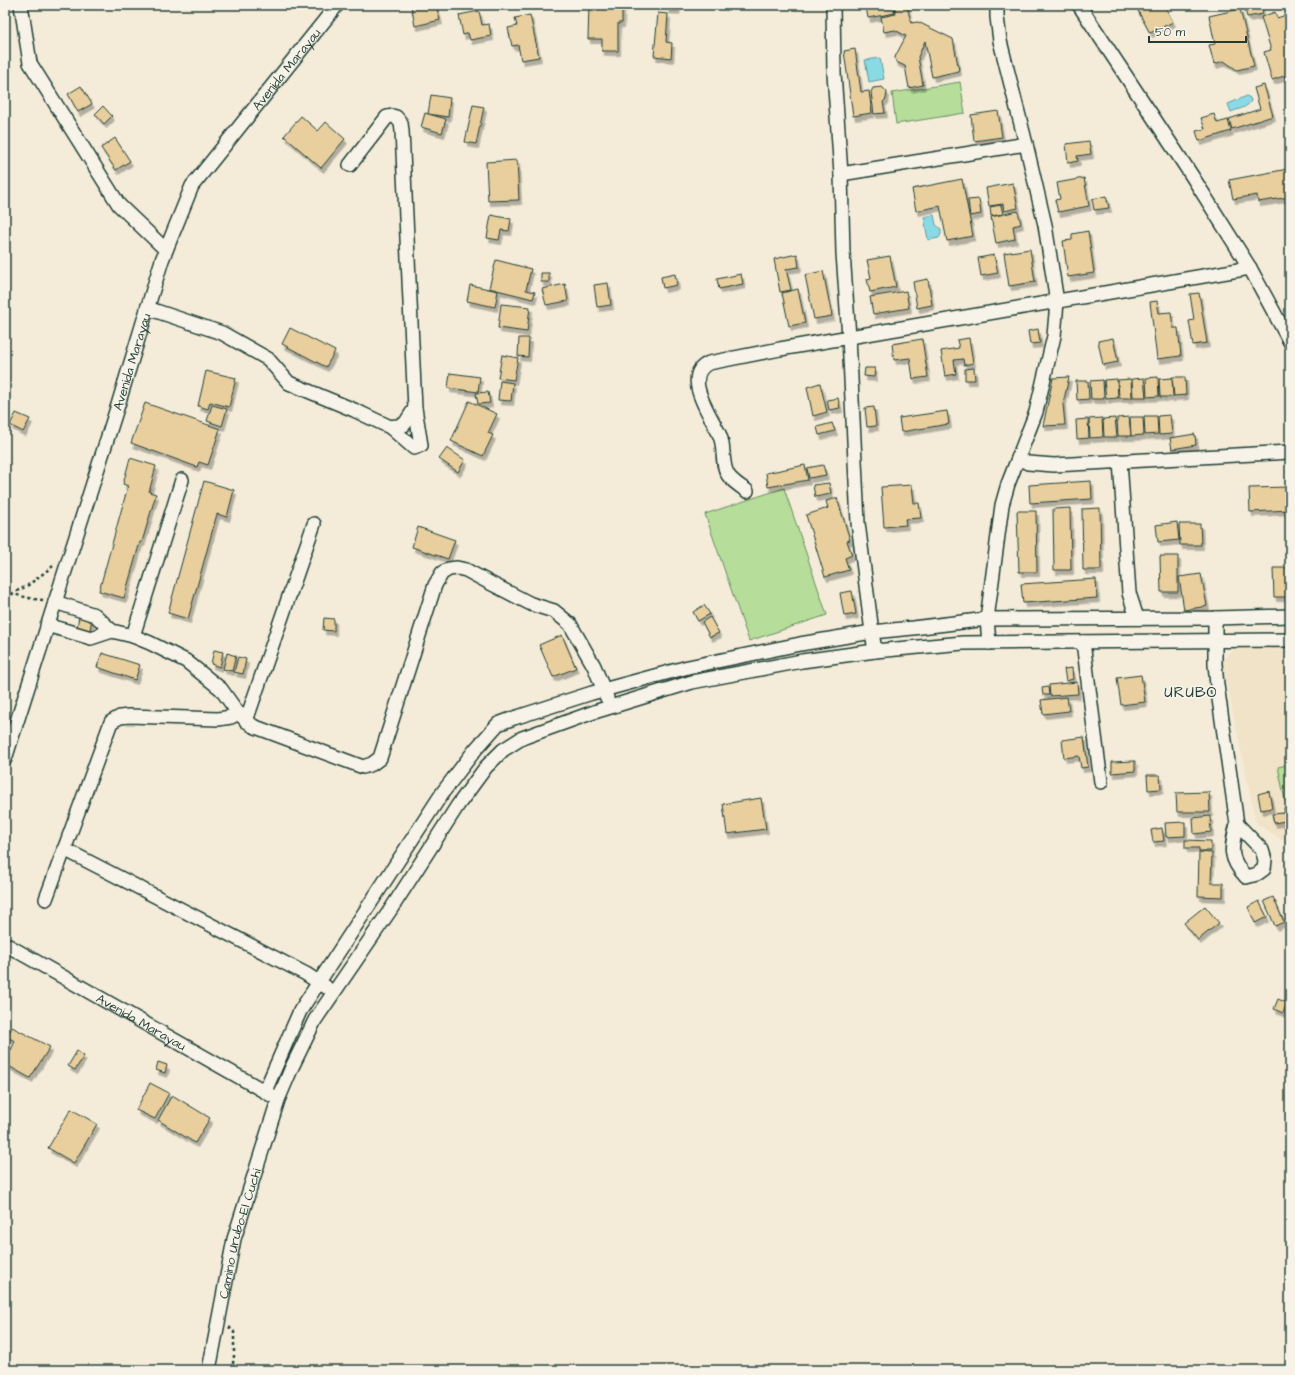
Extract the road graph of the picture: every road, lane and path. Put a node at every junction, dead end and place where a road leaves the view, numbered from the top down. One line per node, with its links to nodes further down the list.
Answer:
1 (20, 5): 9 (street)
2 (337, 5): 9 (street, Avenida Marayau)
3 (833, 5): 8 (street)
4 (997, 5): 6 (street)
5 (1079, 5): 10 (street)
6 (1026, 144): 8 (street); 11 (street)
7 (350, 165): 15 (street)
8 (841, 174): 13 (street)
9 (166, 250): 12 (street, Avenida Marayau)
10 (1250, 268): 11 (street); 14 (street)
11 (1057, 302): 13 (street); 18 (street)
12 (148, 308): 16 (street); 23 (street, Avenida Marayau)
13 (849, 337): 21 (street); 33 (street)
14 (1290, 342)
15 (415, 408): 16 (street); 16 (street)
16 (390, 428)
17 (1290, 452): 19 (street)
18 (1019, 458): 19 (street); 30 (street)
19 (1120, 461): 28 (street)
20 (182, 480): 34 (street)
21 (747, 492)
22 (314, 524): 42 (street)
23 (70, 554): 25 (path); 26 (street, Avenida Marayau)
24 (5, 592): 25 (path)
25 (11, 594): 26 (path)
26 (55, 602): 31 (street, Avenida Marayau); 32 (street)
27 (1290, 616): 29 (street)
28 (1137, 618): 29 (street); 30 (street)
29 (1215, 618): 36 (street)
30 (987, 619): 33 (street); 38 (street)
31 (47, 625): 32 (street); 43 (street, Avenida Marayau)
32 (112, 631): 34 (street)
33 (872, 632): 39 (street); 40 (street)
34 (133, 636): 42 (street)
35 (1290, 640): 36 (street, Camino Urubo-El Cuchi)
36 (1215, 641): 37 (street, Camino Urubo-El Cuchi); 45 (street)
37 (1083, 642): 38 (street, Camino Urubo-El Cuchi); 44 (street)
38 (989, 643): 39 (street, Camino Urubo-El Cuchi)
39 (875, 651): 41 (street, Camino Urubo-El Cuchi)
40 (604, 690): 41 (street); 42 (street); 49 (street)
41 (610, 708): 50 (street, Camino Urubo-El Cuchi)
42 (242, 717): 46 (street)
43 (5, 759)
44 (1101, 782)
45 (1237, 824)
46 (64, 850): 47 (street); 49 (street)
47 (46, 899)
48 (5, 944): 51 (street, Avenida Marayau)
49 (319, 982): 50 (street); 51 (street)
50 (334, 991): 52 (street, Camino Urubo-El Cuchi)
51 (266, 1091): 52 (street, Avenida Marayau)
52 (278, 1100): 53 (street, Camino Urubo-El Cuchi)
53 (219, 1317): 54 (street, Camino Urubo-El Cuchi); 55 (path)
54 (209, 1370)
55 (232, 1370)

